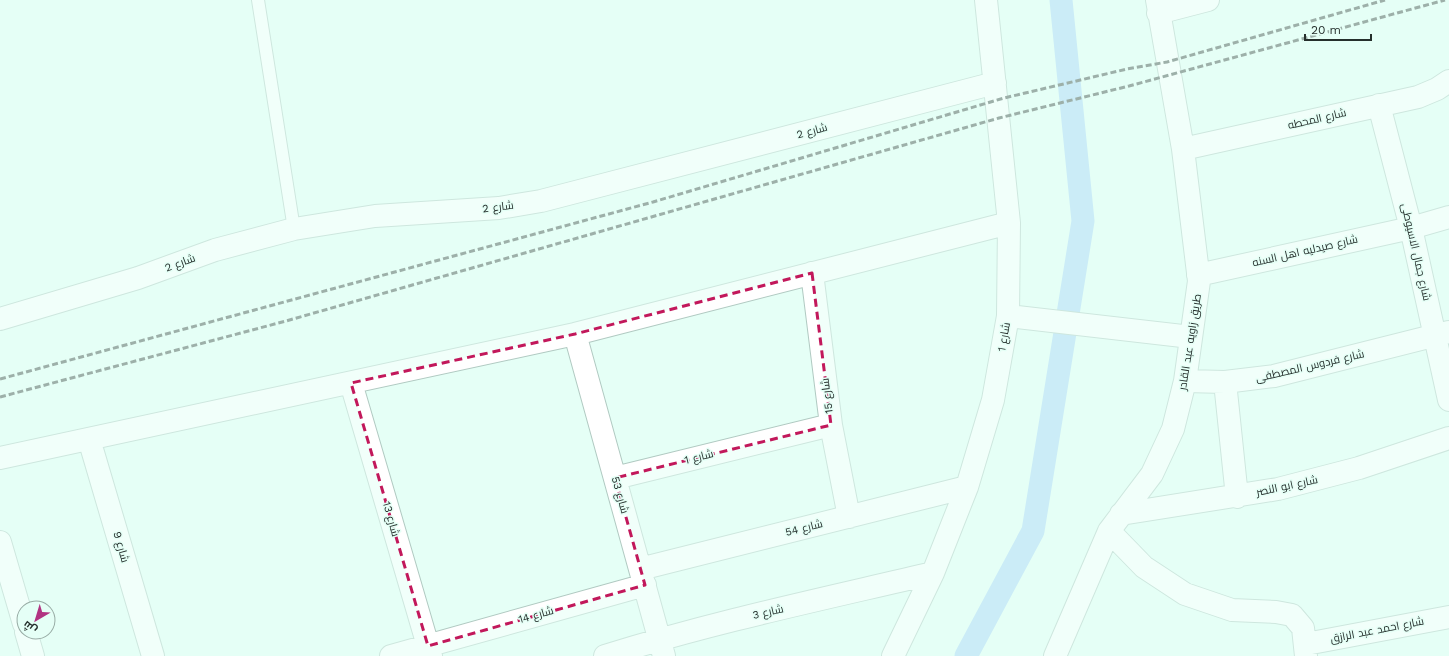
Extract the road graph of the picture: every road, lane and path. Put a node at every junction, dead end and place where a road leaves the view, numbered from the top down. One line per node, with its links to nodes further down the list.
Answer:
1 (258, 0): 12 (lane)
2 (986, 0): 6 (street, شارع 1)
3 (1208, 0): 4 (street)
4 (1157, 7): 8 (street, طريق زاويه عبد القادر)
5 (1449, 81): 7 (street, شارع المحطه)
6 (995, 83): 10 (street, شارع 1); 12 (street, شارع 2)
7 (1379, 105): 8 (street, شارع المحطه); 11 (street, شارع جمال الاسيوطى)
8 (1183, 149): 14 (street, طريق زاويه عبد القادر)
9 (1449, 217): 11 (street, شارع صيدليه اهل السنه)
10 (1009, 223): 13 (street); 15 (street, شارع 1)
11 (1411, 228): 14 (street, شارع صيدليه اهل السنه); 18 (street, شارع جمال الاسيوطى)
12 (294, 229): 16 (street, شارع 2)
13 (812, 273): 17 (street); 24 (street, شارع 15)
14 (1198, 275): 19 (street, طريق زاويه عبد القادر)
15 (1016, 316): 19 (street); 29 (street, شارع 1)
16 (0, 319)
17 (575, 334): 22 (street); 28 (street, شارع 53)
18 (1441, 334): 21 (street, شارع فردوس المصطفى); 23 (street, شارع جمال الاسيوطى)
19 (1191, 337): 20 (street, طريق زاويه عبد القادر)
20 (1185, 381): 21 (street, شارع فردوس المصطفى); 32 (street, طريق زاويه عبد القادر)
21 (1226, 382): 30 (street)
22 (351, 383): 26 (street); 41 (street, شارع 13)
23 (1449, 400)
24 (831, 425): 28 (street, شارع 1); 31 (street, شارع 15)
25 (1449, 438): 30 (street, شارع ابو النصر)
26 (89, 439): 27 (street); 43 (street, شارع 9)
27 (0, 458)
28 (615, 478): 35 (street, شارع 53)
29 (967, 487): 31 (street, شارع 54); 34 (street, شارع 1)
30 (1237, 496): 32 (street, شارع ابو النصر)
31 (849, 517): 35 (street, شارع 54)
32 (1115, 522): 40 (street); 47 (street, طريق زاويه عبد القادر)
33 (0, 542): 36 (street)
34 (933, 574): 39 (street, شارع 3); 46 (street, شارع 1)
35 (642, 577): 39 (street, شارع 53); 41 (street, شارع 14)
36 (17, 600)
37 (1449, 617): 40 (street, شارع احمد عبد الرازق)
38 (28, 640): 42 (street)
39 (662, 647): 45 (street, شارع 3)
40 (1306, 650)
41 (430, 651): 44 (street, شارع 14)
42 (33, 656)
43 (153, 656)
44 (391, 656)
45 (605, 656)
46 (893, 656)
47 (1054, 656)

